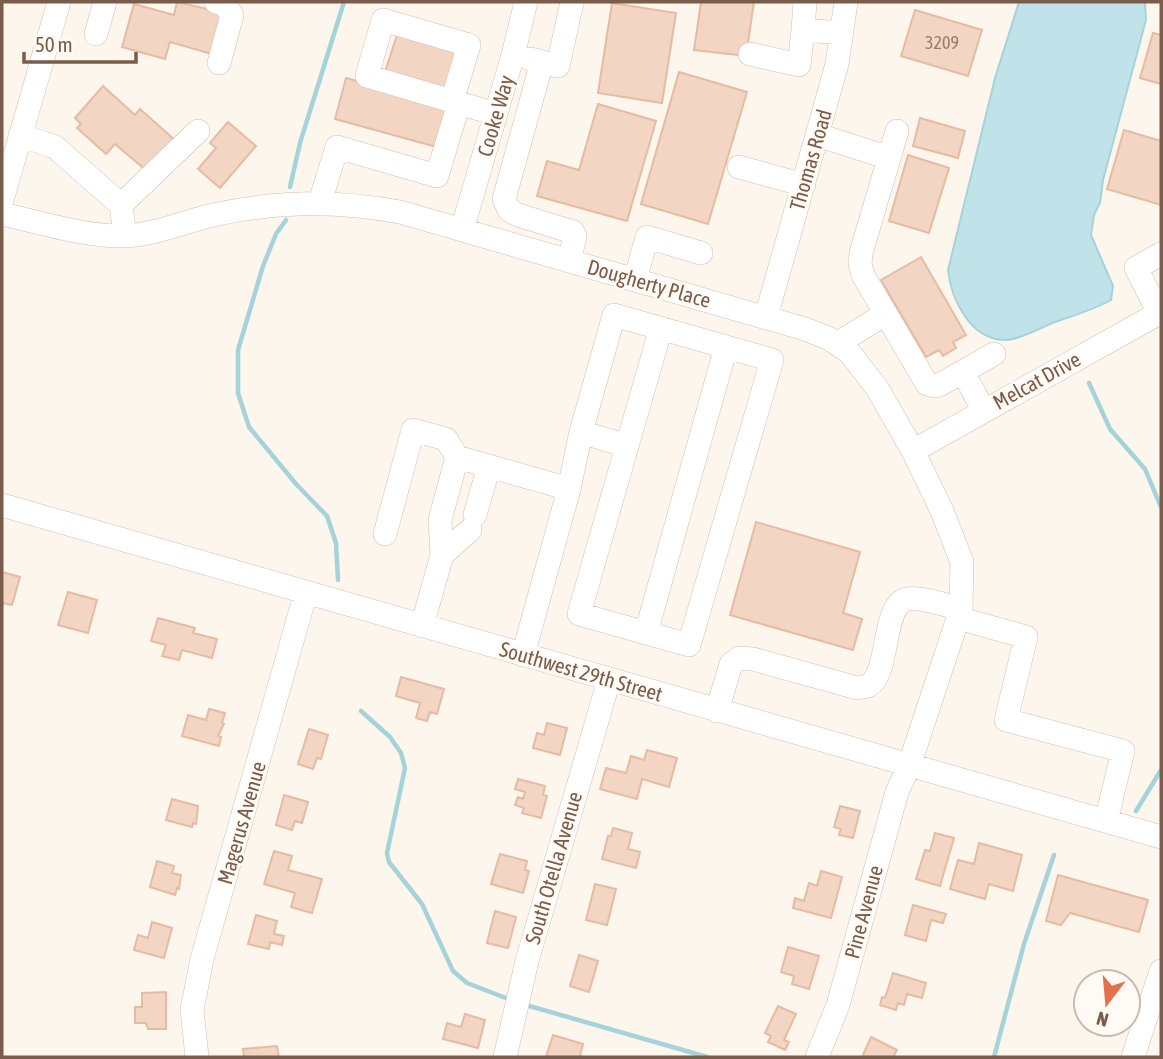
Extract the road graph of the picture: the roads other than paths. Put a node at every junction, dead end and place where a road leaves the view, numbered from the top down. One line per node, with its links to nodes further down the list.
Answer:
1 (59, 2): 21 (street)
2 (105, 2): 10 (street)
3 (216, 2): 13 (street)
4 (526, 2): 12 (street, Cooke Way)
5 (572, 2): 14 (street)
6 (805, 2): 8 (street)
7 (846, 2): 9 (street, Thomas Road)
8 (803, 30): 9 (street); 11 (street)
9 (842, 33): 20 (street, Thomas Road)
10 (96, 34)
11 (750, 54)
12 (513, 55): 14 (street); 16 (street, Cooke Way)
13 (219, 62)
14 (542, 62): 17 (street)
15 (456, 102): 15 (street); 16 (street); 26 (street)
16 (497, 111): 17 (street); 29 (street, Cooke Way)
17 (526, 116): 33 (street)
18 (198, 131): 27 (street)
19 (897, 131): 22 (street)
20 (818, 135): 22 (street); 24 (street, Thomas Road)
21 (13, 145): 25 (street); 27 (street)
22 (889, 158): 35 (street)
23 (739, 167): 24 (street)
24 (804, 185): 36 (street, Thomas Road)
25 (2, 200)
26 (320, 202): 29 (street, Dougherty Place); 30 (street, Dougherty Place)
27 (121, 205): 30 (street)
28 (2, 214): 30 (street, Dougherty Place)
29 (462, 230): 33 (street, Dougherty Place)
30 (125, 236)
31 (701, 253): 34 (street)
32 (1161, 254): 37 (street)
33 (569, 261): 34 (street, Dougherty Place)
34 (635, 280): 36 (street, Dougherty Place)
35 (885, 314): 39 (street); 42 (street)
36 (766, 317): 39 (street, Dougherty Place)
37 (1158, 319): 43 (street, Melcat Drive)
38 (662, 328): 40 (street); 44 (street); 45 (street)
39 (837, 344): 46 (street, Dougherty Place)
40 (726, 346): 56 (street); 56 (street)
41 (994, 354): 42 (street)
42 (963, 372): 43 (street)
43 (984, 411): 46 (street, Melcat Drive)
44 (581, 432): 45 (street); 49 (street)
45 (627, 446): 56 (street)
46 (913, 451): 54 (street, Dougherty Place)
47 (457, 457): 48 (street); 51 (street); 52 (street)
48 (489, 466): 49 (street); 52 (street)
49 (569, 489): 57 (street)
50 (2, 505): 53 (street, Southwest 29th Street)
51 (385, 534)
52 (442, 555): 55 (street)
53 (306, 592): 55 (street, Southwest 29th Street); 64 (street, Magerus Avenue)
54 (959, 614): 59 (street); 60 (street, Dougherty Place); 61 (street)
55 (422, 626): 57 (street, Southwest 29th Street)
56 (646, 633)
57 (523, 655): 58 (street, Southwest 29th Street)
58 (609, 680): 59 (street, Southwest 29th Street); 65 (street, South Otella Avenue)
59 (717, 711): 60 (street, Southwest 29th Street)
60 (909, 766): 61 (street, Southwest 29th Street); 66 (street, Pine Avenue)
61 (1106, 821): 62 (street, Southwest 29th Street)
62 (1161, 837)
63 (1161, 971): 67 (street)
64 (198, 1057)
65 (505, 1057)
66 (817, 1057)
67 (1133, 1057)

